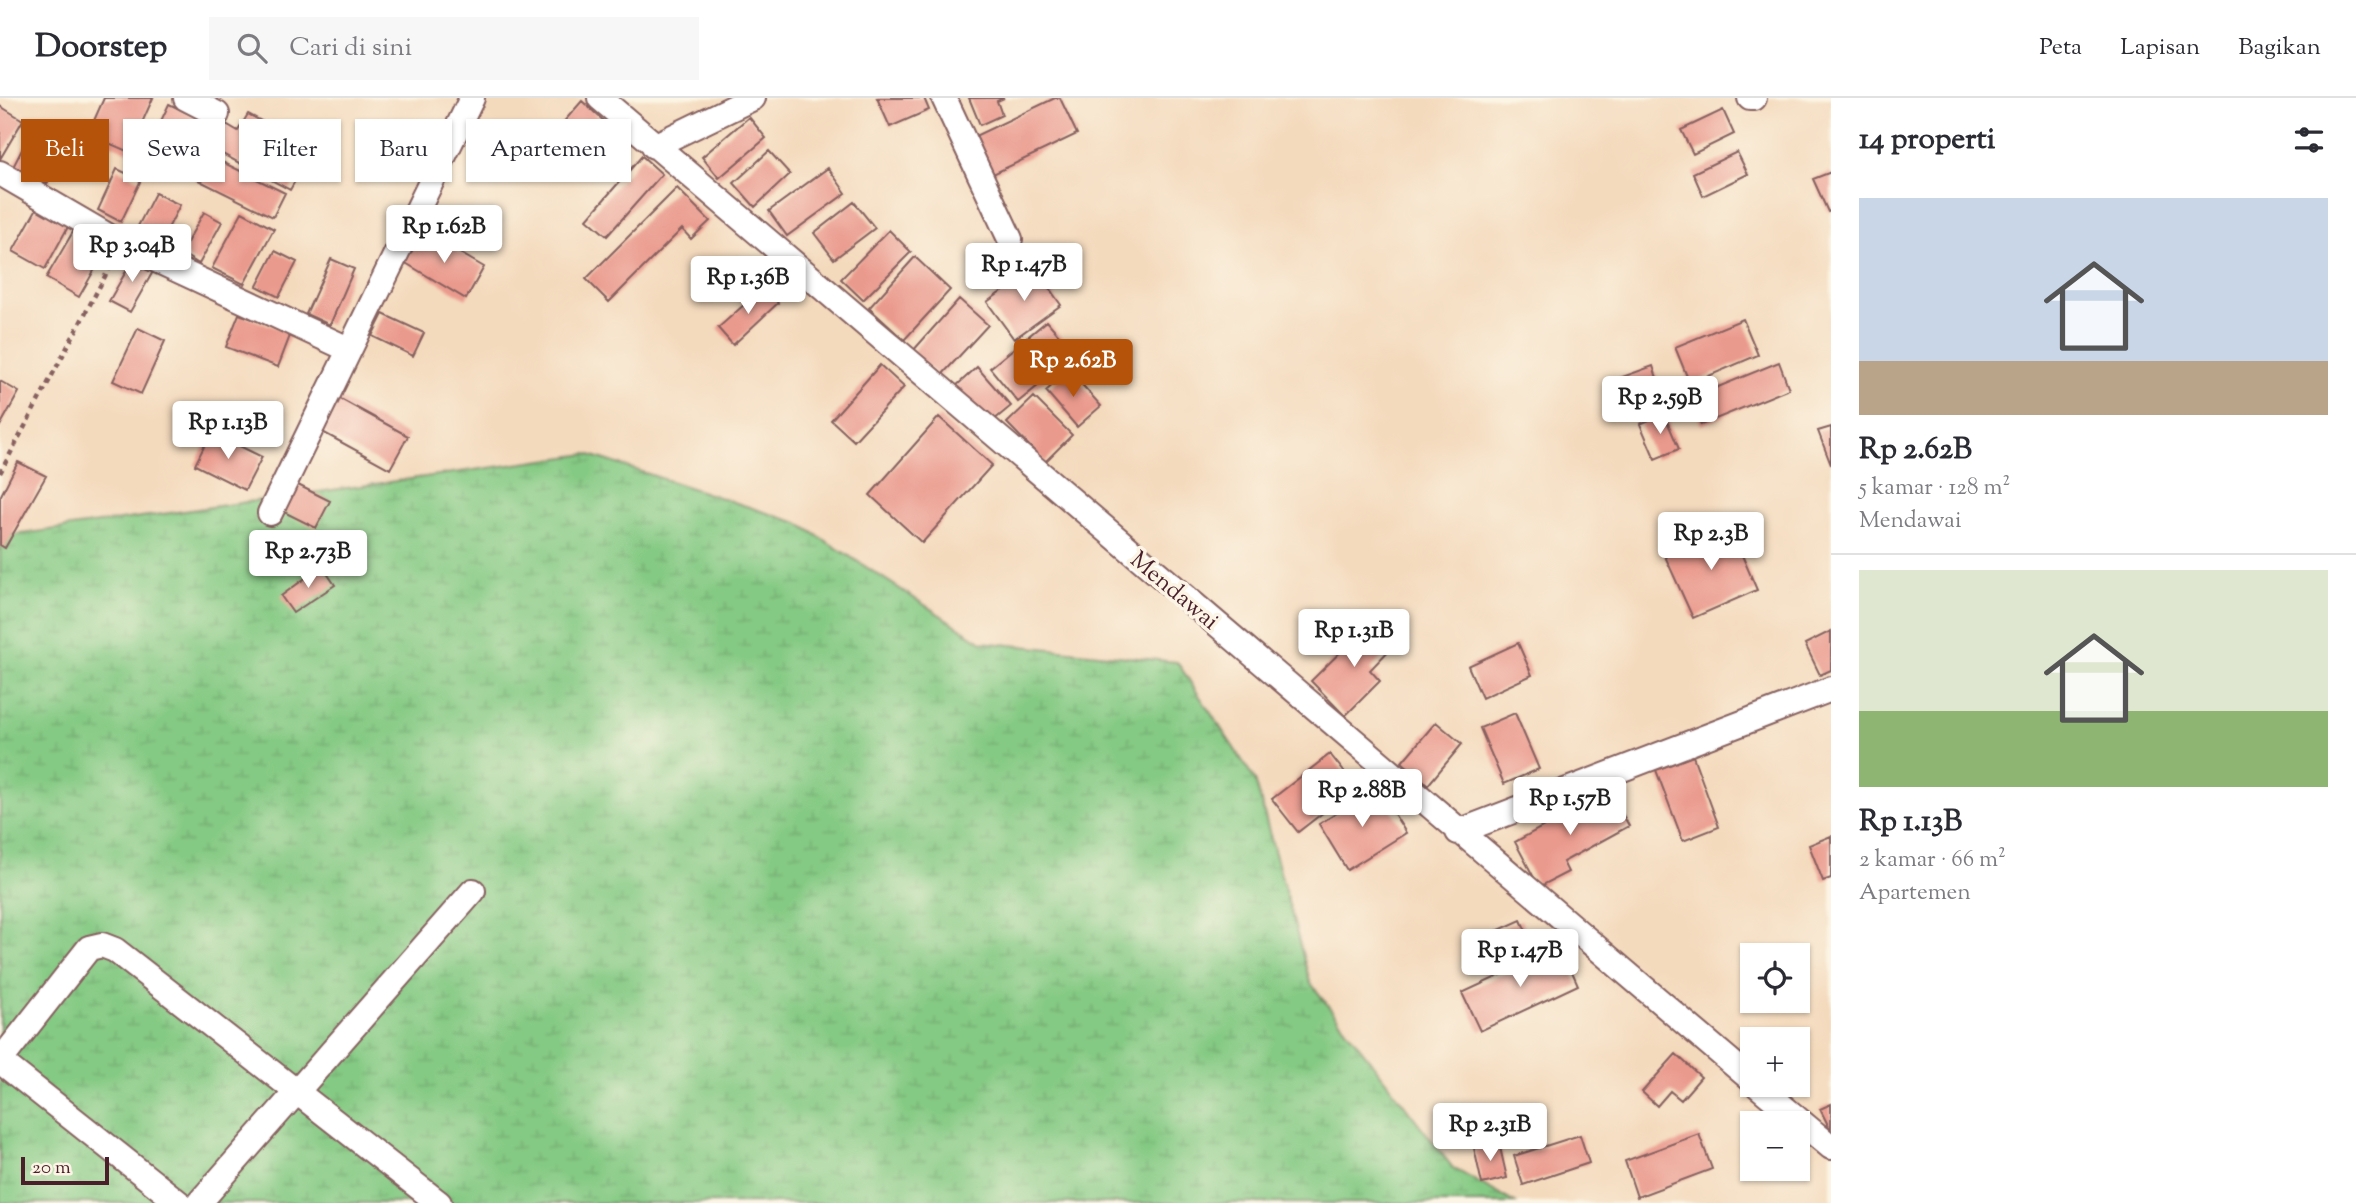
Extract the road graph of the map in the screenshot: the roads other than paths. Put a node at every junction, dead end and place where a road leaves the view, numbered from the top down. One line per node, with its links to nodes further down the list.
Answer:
1 (186, 98): 6 (street)
2 (472, 98): 10 (street)
3 (600, 98): 7 (street, Mendawai)
4 (753, 98): 7 (street)
5 (944, 98): 9 (street)
6 (217, 114)
7 (654, 146): 13 (street, Mendawai)
8 (0, 173): 10 (street)
9 (1010, 239)
10 (348, 349): 11 (street)
11 (270, 513)
12 (1831, 689): 13 (street)
13 (1458, 832): 15 (street, Mendawai)
14 (473, 891): 16 (street)
15 (1740, 1070)
16 (296, 1091): 19 (street); 20 (street); 21 (street)
17 (1771, 1097): 18 (street)
18 (1831, 1147)
19 (179, 1203)
20 (199, 1203)
21 (439, 1203)

